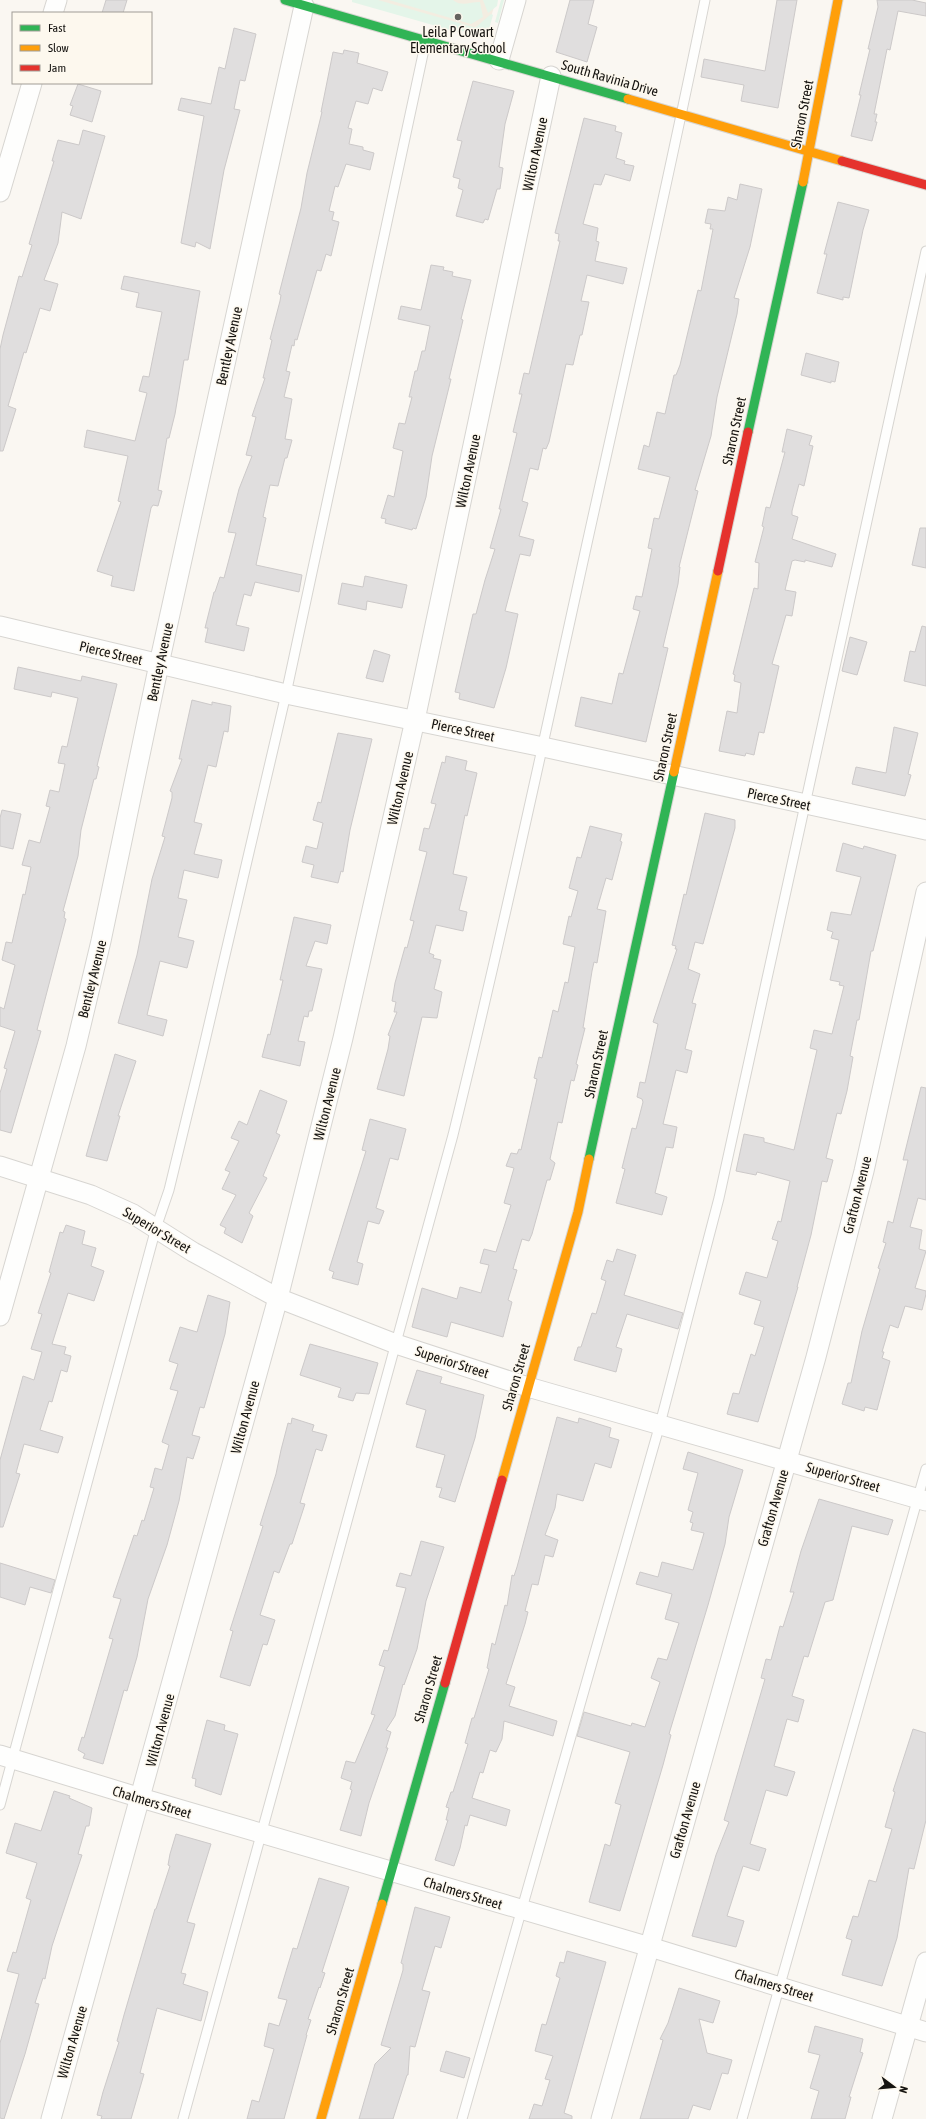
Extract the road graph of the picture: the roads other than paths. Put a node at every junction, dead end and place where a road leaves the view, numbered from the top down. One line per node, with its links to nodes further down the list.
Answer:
1 (57, 0): 7 (street)
2 (285, 0): 6 (street, South Ravinia Drive)
3 (516, 0): 9 (street)
4 (704, 0): 12 (lane)
5 (838, 0): 13 (street, Sharon Street)
6 (304, 6): 8 (street, South Ravinia Drive); 18 (street, Bentley Avenue)
7 (53, 12)
8 (426, 40): 9 (street, South Ravinia Drive); 19 (lane)
9 (498, 60): 10 (street, South Ravinia Drive)
10 (552, 76): 12 (street, South Ravinia Drive); 20 (street, Wilton Avenue)
11 (32, 84): 15 (street)
12 (682, 114): 13 (street, South Ravinia Drive); 21 (lane)
13 (810, 150): 14 (street, South Ravinia Drive); 22 (street, Sharon Street)
14 (926, 185)
15 (0, 192)
16 (926, 251): 23 (lane)
17 (0, 626): 18 (street, Pierce Street)
18 (159, 664): 19 (street, Pierce Street); 27 (street, Bentley Avenue)
19 (286, 694): 20 (street, Pierce Street); 28 (lane)
20 (415, 720): 21 (street, Pierce Street); 29 (street, Wilton Avenue)
21 (542, 747): 22 (street, Pierce Street); 31 (lane)
22 (673, 775): 23 (street, Pierce Street); 32 (street, Sharon Street)
23 (805, 805): 24 (street, Pierce Street); 33 (lane)
24 (926, 830)
25 (926, 892): 34 (street, Grafton Avenue)
26 (0, 1166): 27 (street, Superior Street)
27 (39, 1177): 28 (street, Superior Street); 30 (street, Bentley Avenue)
28 (156, 1228): 29 (street, Superior Street); 37 (lane)
29 (278, 1298): 31 (street, Superior Street); 38 (street, Wilton Avenue)
30 (0, 1316)
31 (396, 1344): 32 (street, Superior Street); 40 (lane)
32 (528, 1387): 33 (street, Superior Street); 41 (street, Sharon Street)
33 (660, 1424): 34 (street, Superior Street); 42 (lane)
34 (786, 1460): 36 (street, Superior Street); 43 (street, Grafton Avenue)
35 (926, 1469): 36 (lane)
36 (922, 1500): 45 (lane)
37 (6, 1757): 38 (street, Chalmers Street); 39 (lane)
38 (141, 1798): 40 (street, Chalmers Street); 48 (street, Wilton Avenue)
39 (0, 1806)
40 (260, 1834): 41 (street, Chalmers Street); 49 (lane)
41 (392, 1870): 42 (street, Chalmers Street); 50 (street, Sharon Street)
42 (521, 1910): 43 (street, Chalmers Street); 51 (lane)
43 (650, 1947): 45 (street, Chalmers Street); 52 (street, Grafton Avenue)
44 (926, 1962): 46 (street)
45 (780, 1986): 46 (street, Chalmers Street); 53 (lane)
46 (908, 2026): 47 (street, Chalmers Street); 54 (street)
47 (926, 2032)
48 (51, 2119)
49 (183, 2119)
50 (321, 2119)
51 (462, 2119)
52 (601, 2119)
53 (742, 2119)
54 (882, 2119)

